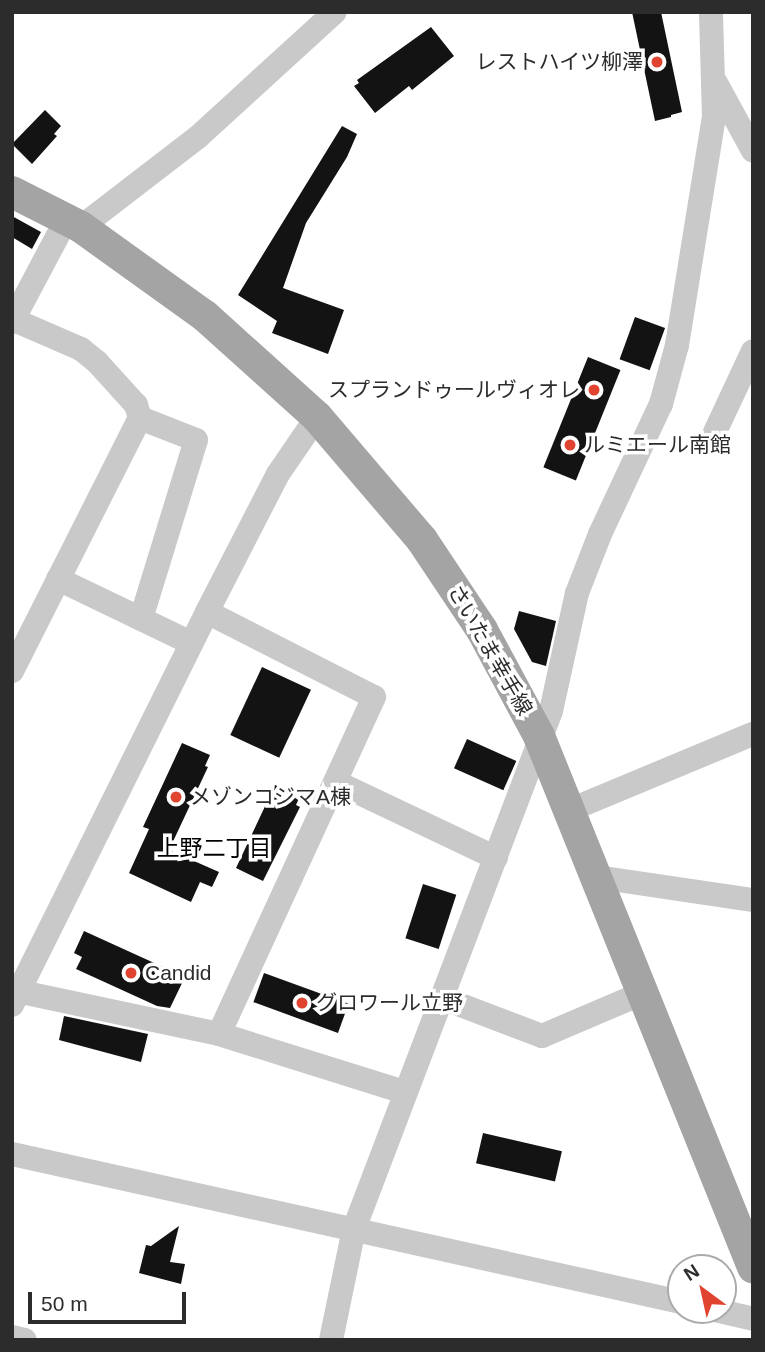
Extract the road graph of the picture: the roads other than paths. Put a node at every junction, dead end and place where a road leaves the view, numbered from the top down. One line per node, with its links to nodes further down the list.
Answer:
1 (335, 12): 6 (street)
2 (710, 12): 3 (street)
3 (714, 79): 4 (street); 18 (street)
4 (753, 151)
5 (12, 192): 6 (main road, さいたま幸手線)
6 (74, 223): 7 (street); 9 (main road, さいたま幸手線)
7 (13, 321): 10 (street)
8 (753, 351): 11 (street)
9 (317, 417): 13 (street); 18 (main road, さいたま幸手線)
10 (140, 418): 12 (street); 14 (street)
11 (715, 432)
12 (58, 579): 14 (street); 16 (street)
13 (206, 612): 15 (street); 19 (street)
14 (141, 619): 15 (street)
15 (191, 643): 25 (street)
16 (14, 661)
17 (753, 734): 20 (street)
18 (539, 736): 20 (main road, さいたま幸手線); 21 (street)
19 (336, 782): 21 (street); 27 (street)
20 (570, 810): 22 (main road, さいたま幸手線)
21 (496, 858): 26 (street)
22 (597, 877): 23 (street); 24 (main road, さいたま幸手線)
23 (753, 900)
24 (643, 993): 26 (street); 31 (main road, さいたま幸手線)
25 (14, 996): 27 (street)
26 (442, 998): 28 (street)
27 (219, 1034): 28 (street)
28 (404, 1091): 30 (street)
29 (12, 1154): 30 (street)
30 (355, 1229): 32 (street); 35 (street)
31 (753, 1267)
32 (667, 1300)
33 (12, 1337): 34 (street)
34 (25, 1340)
35 (331, 1340)

